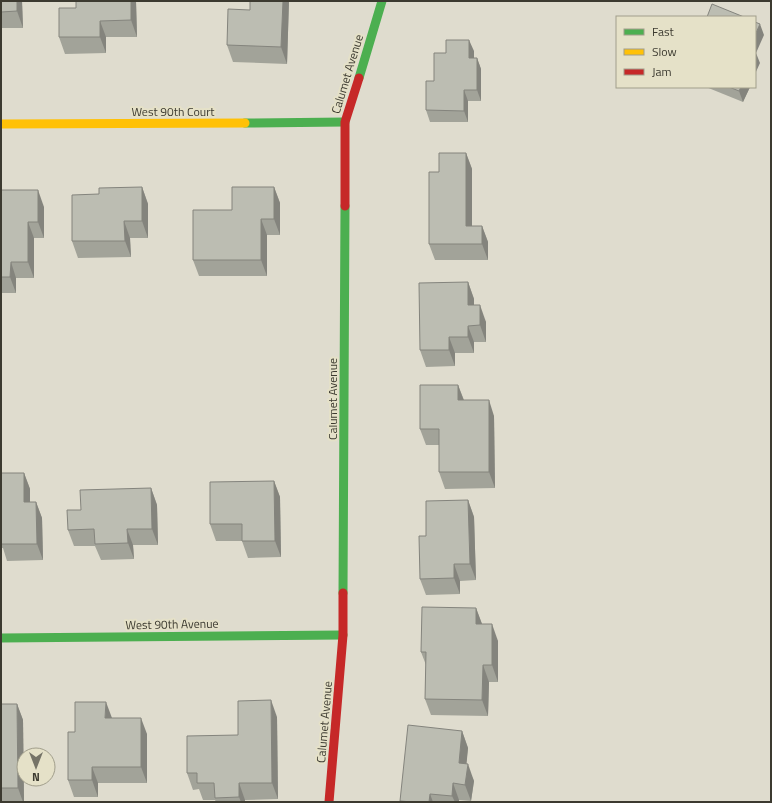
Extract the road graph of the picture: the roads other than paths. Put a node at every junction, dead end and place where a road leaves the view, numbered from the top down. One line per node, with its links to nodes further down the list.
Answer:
1 (382, 1): 2 (street, Calumet Avenue)
2 (345, 122): 3 (street, West 90th Court); 4 (street, Calumet Avenue)
3 (1, 124)
4 (343, 635): 5 (street, West 90th Avenue); 6 (street, Calumet Avenue)
5 (1, 638)
6 (329, 802)

